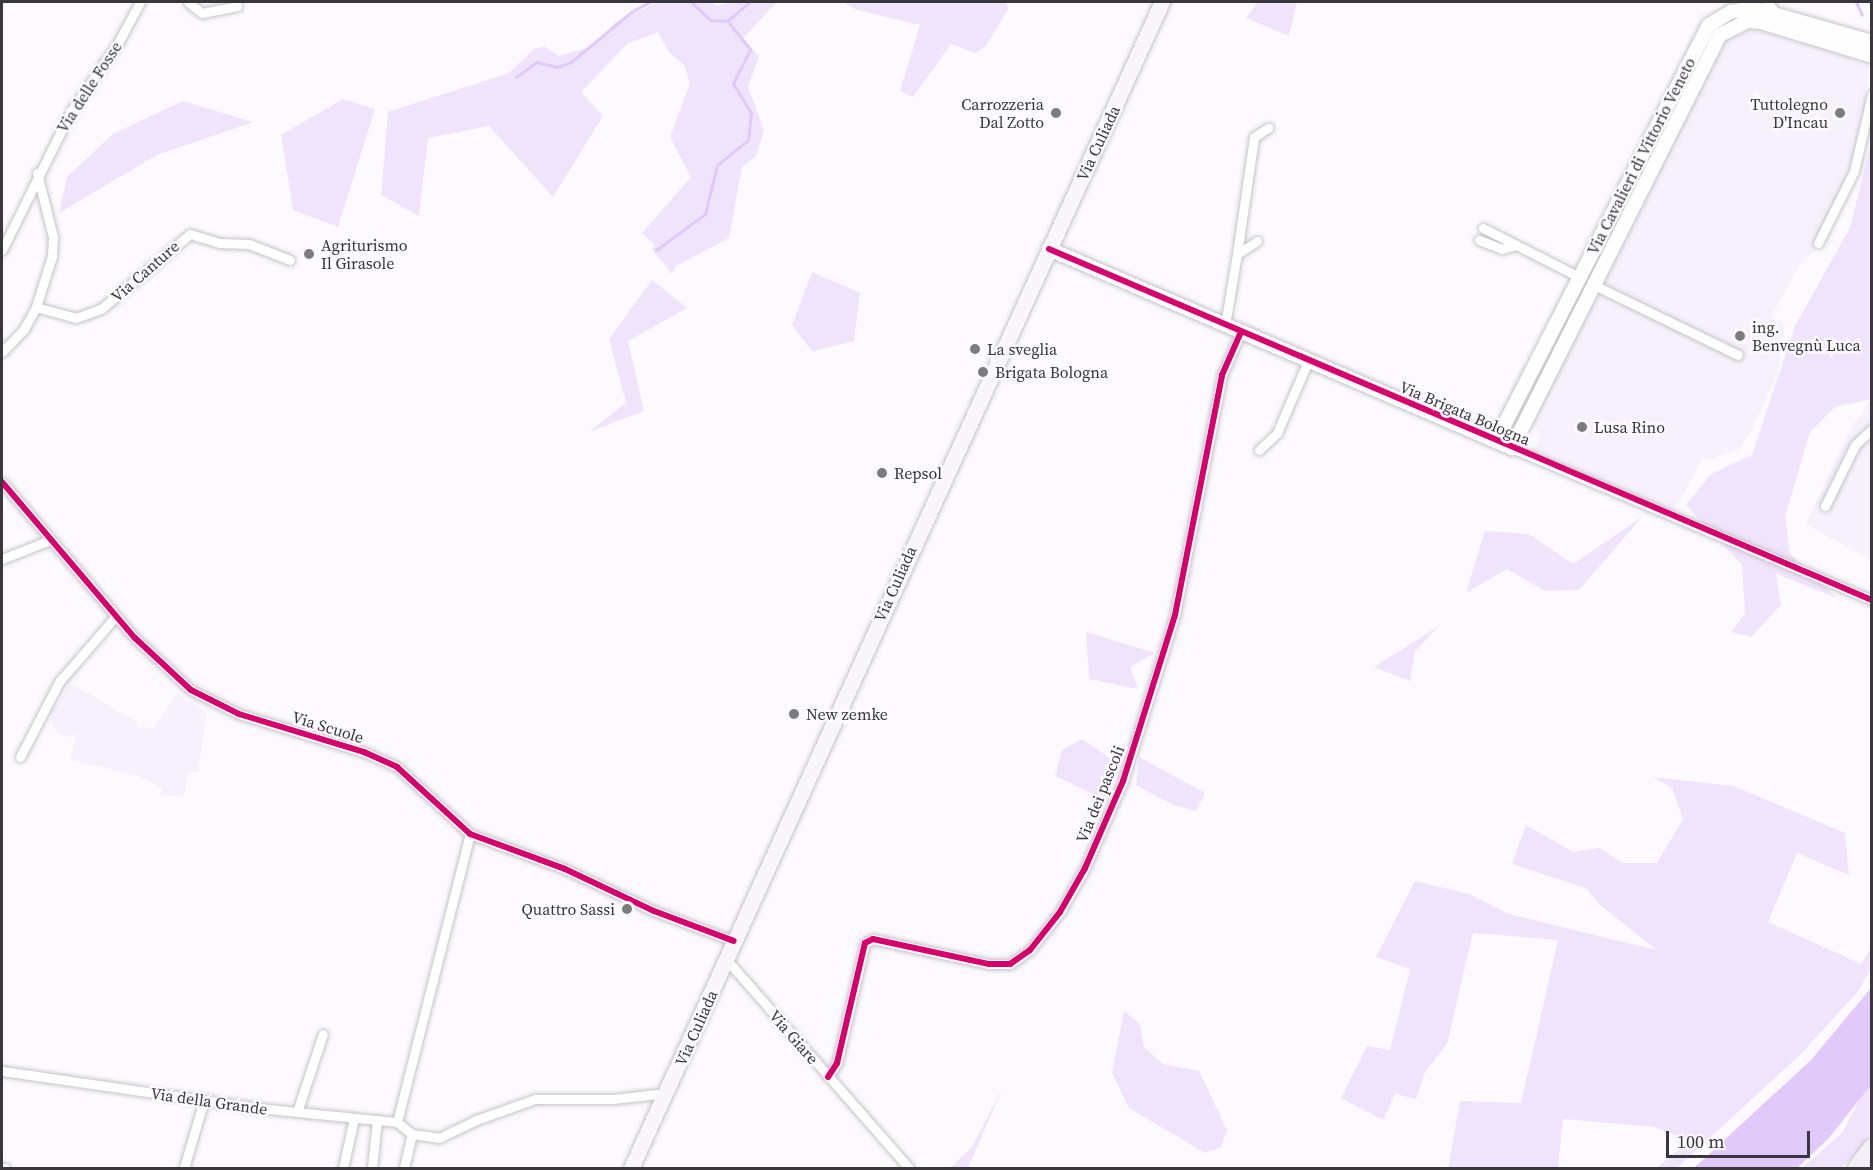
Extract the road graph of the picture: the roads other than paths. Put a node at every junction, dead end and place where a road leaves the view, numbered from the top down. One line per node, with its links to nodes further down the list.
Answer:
1 (140, 2): 12 (street, Via delle Fosse)
2 (188, 2): 5 (street)
3 (1162, 2): 18 (main road, Via Culiada)
4 (1743, 2): 7 (street)
5 (237, 6)
6 (1771, 7): 7 (street); 8 (street)
7 (1731, 12): 22 (street, Via Cavalieri di Vittorio Veneto)
8 (1872, 42)
9 (1872, 56): 23 (street, Via Cavalieri di Vittorio Veneto)
10 (1872, 94): 16 (street)
11 (1268, 128): 20 (street)
12 (37, 173): 19 (street); 24 (street)
13 (1483, 228): 17 (street)
14 (1479, 240): 17 (street)
15 (1257, 241): 20 (street)
16 (1818, 243)
17 (1516, 246): 22 (street)
18 (1049, 249): 25 (street, Via Brigata Bologna); 42 (main road, Via Culiada)
19 (2, 250)
20 (1237, 254): 25 (street)
21 (290, 260): 24 (street, Via Canture)
22 (1580, 277): 31 (street, Via Cavalieri di Vittorio Veneto)
23 (1594, 285): 28 (street); 32 (street, Via Cavalieri di Vittorio Veneto)
24 (36, 307): 27 (street)
25 (1225, 325): 26 (street, Via Brigata Bologna)
26 (1242, 332): 29 (street, Via Brigata Bologna); 46 (street, Via dei pascoli)
27 (2, 352)
28 (1738, 355)
29 (1308, 361): 31 (street, Via Brigata Bologna); 33 (street)
30 (1872, 429): 35 (street)
31 (1496, 441): 32 (street, Via Brigata Bologna)
32 (1512, 448): 38 (street, Via Brigata Bologna)
33 (1258, 450)
34 (2, 482): 36 (street, Via Scuole)
35 (1825, 506)
36 (50, 540): 37 (street); 39 (street, Via Scuole)
37 (2, 559)
38 (1872, 600)
39 (116, 616): 40 (street); 41 (street, Via Scuole)
40 (20, 757)
41 (470, 834): 42 (street, Via Scuole); 52 (street)
42 (734, 941): 43 (main road, Via Culiada)
43 (726, 959): 46 (street, Via Giare); 47 (main road, Via Culiada)
44 (323, 1034): 49 (street)
45 (2, 1071): 48 (street, Via della Grande)
46 (828, 1077): 60 (street, Via Giare)
47 (667, 1093): 53 (street); 59 (main road, Via Culiada)
48 (204, 1100): 49 (street, Via della Grande); 55 (street)
49 (297, 1112): 50 (street, Via della Grande)
50 (354, 1118): 51 (street, Via della Grande); 56 (street)
51 (377, 1120): 52 (street, Via della Grande); 57 (street)
52 (397, 1122): 53 (street)
53 (412, 1134): 58 (street)
54 (1872, 1148): 61 (highway)
55 (184, 1168)
56 (342, 1168)
57 (372, 1168)
58 (404, 1168)
59 (632, 1168)
60 (909, 1168)
61 (1857, 1168)

